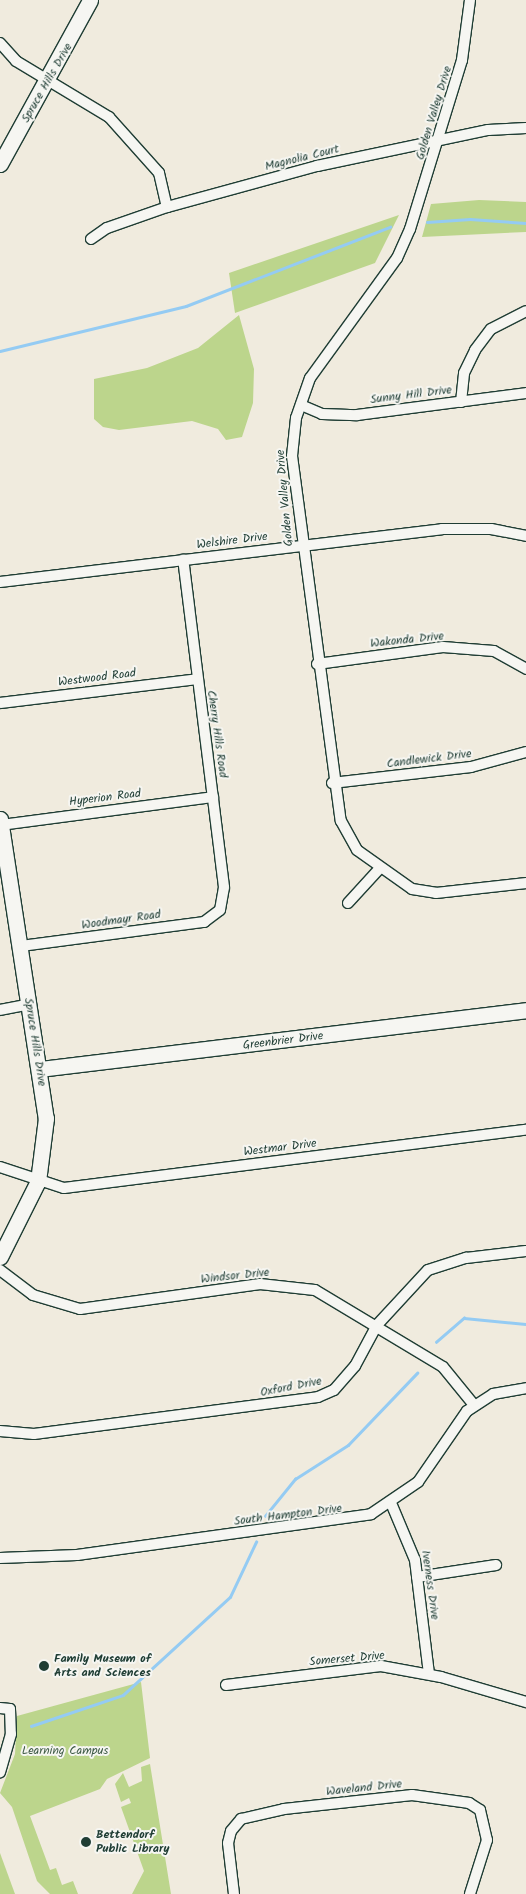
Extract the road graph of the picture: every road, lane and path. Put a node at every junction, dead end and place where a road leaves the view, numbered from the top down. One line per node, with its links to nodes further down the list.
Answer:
1 (90, 0): 4 (main road, Spruce Hills Drive)
2 (470, 0): 6 (street, Golden Valley Drive)
3 (0, 43): 4 (street)
4 (48, 79): 7 (main road, Spruce Hills Drive); 8 (street)
5 (526, 128): 6 (street, Magnolia Court)
6 (438, 140): 8 (street, Magnolia Court); 13 (street, Golden Valley Drive)
7 (0, 164)
8 (167, 207): 9 (street, Magnolia Court)
9 (91, 239)
10 (526, 311): 12 (street)
11 (526, 392): 12 (street, Sunny Hill Drive)
12 (461, 402): 13 (street, Sunny Hill Drive)
13 (300, 405): 15 (street, Golden Valley Drive)
14 (526, 536): 15 (street, Welshire Drive)
15 (301, 546): 16 (street, Welshire Drive); 18 (street, Golden Valley Drive)
16 (183, 560): 17 (street, Welshire Drive); 20 (street, Cherry Hills Road)
17 (0, 582)
18 (317, 664): 19 (street, Wakonda Drive); 23 (street, Golden Valley Drive)
19 (526, 669)
20 (197, 678): 21 (street, Westwood Road); 24 (street, Cherry Hills Road)
21 (0, 703)
22 (526, 752): 23 (street, Candlewick Drive)
23 (332, 782): 26 (street, Golden Valley Drive)
24 (213, 797): 25 (street, Hyperion Road); 30 (street, Cherry Hills Road)
25 (0, 822): 28 (main road, Spruce Hills Drive)
26 (380, 868): 27 (street, Golden Valley Drive); 29 (street)
27 (526, 883)
28 (6, 888): 31 (main road, Spruce Hills Drive)
29 (348, 903)
30 (220, 910): 31 (street, Woodmayr Road)
31 (21, 946): 32 (main road, Spruce Hills Drive)
32 (30, 1004): 33 (street); 35 (main road, Spruce Hills Drive)
33 (0, 1010)
34 (526, 1010): 35 (main road, Greenbrier Drive)
35 (40, 1069): 38 (main road, Spruce Hills Drive)
36 (526, 1130): 38 (street, Westmar Drive)
37 (0, 1167): 38 (street, Westmar Drive)
38 (38, 1181): 40 (main road, Spruce Hills Drive)
39 (526, 1251): 42 (street, Oxford Drive)
40 (0, 1257)
41 (0, 1270): 42 (street, Windsor Drive)
42 (378, 1325): 44 (street, Windsor Drive); 45 (street, Oxford Drive)
43 (526, 1388): 44 (street, South Hampton Drive)
44 (474, 1405): 46 (street, South Hampton Drive)
45 (0, 1431)
46 (391, 1503): 47 (street, South Hampton Drive); 49 (street, Iverness Drive)
47 (0, 1558)
48 (496, 1565): 49 (street)
49 (417, 1577): 50 (street, Iverness Drive)
50 (429, 1674): 51 (street, Somerset Drive); 52 (street, Somerset Drive)
51 (226, 1685)
52 (526, 1702)
53 (0, 1708): 54 (street)
54 (0, 1772)
55 (234, 1894): 56 (street, Waveland Drive)
56 (470, 1894)

